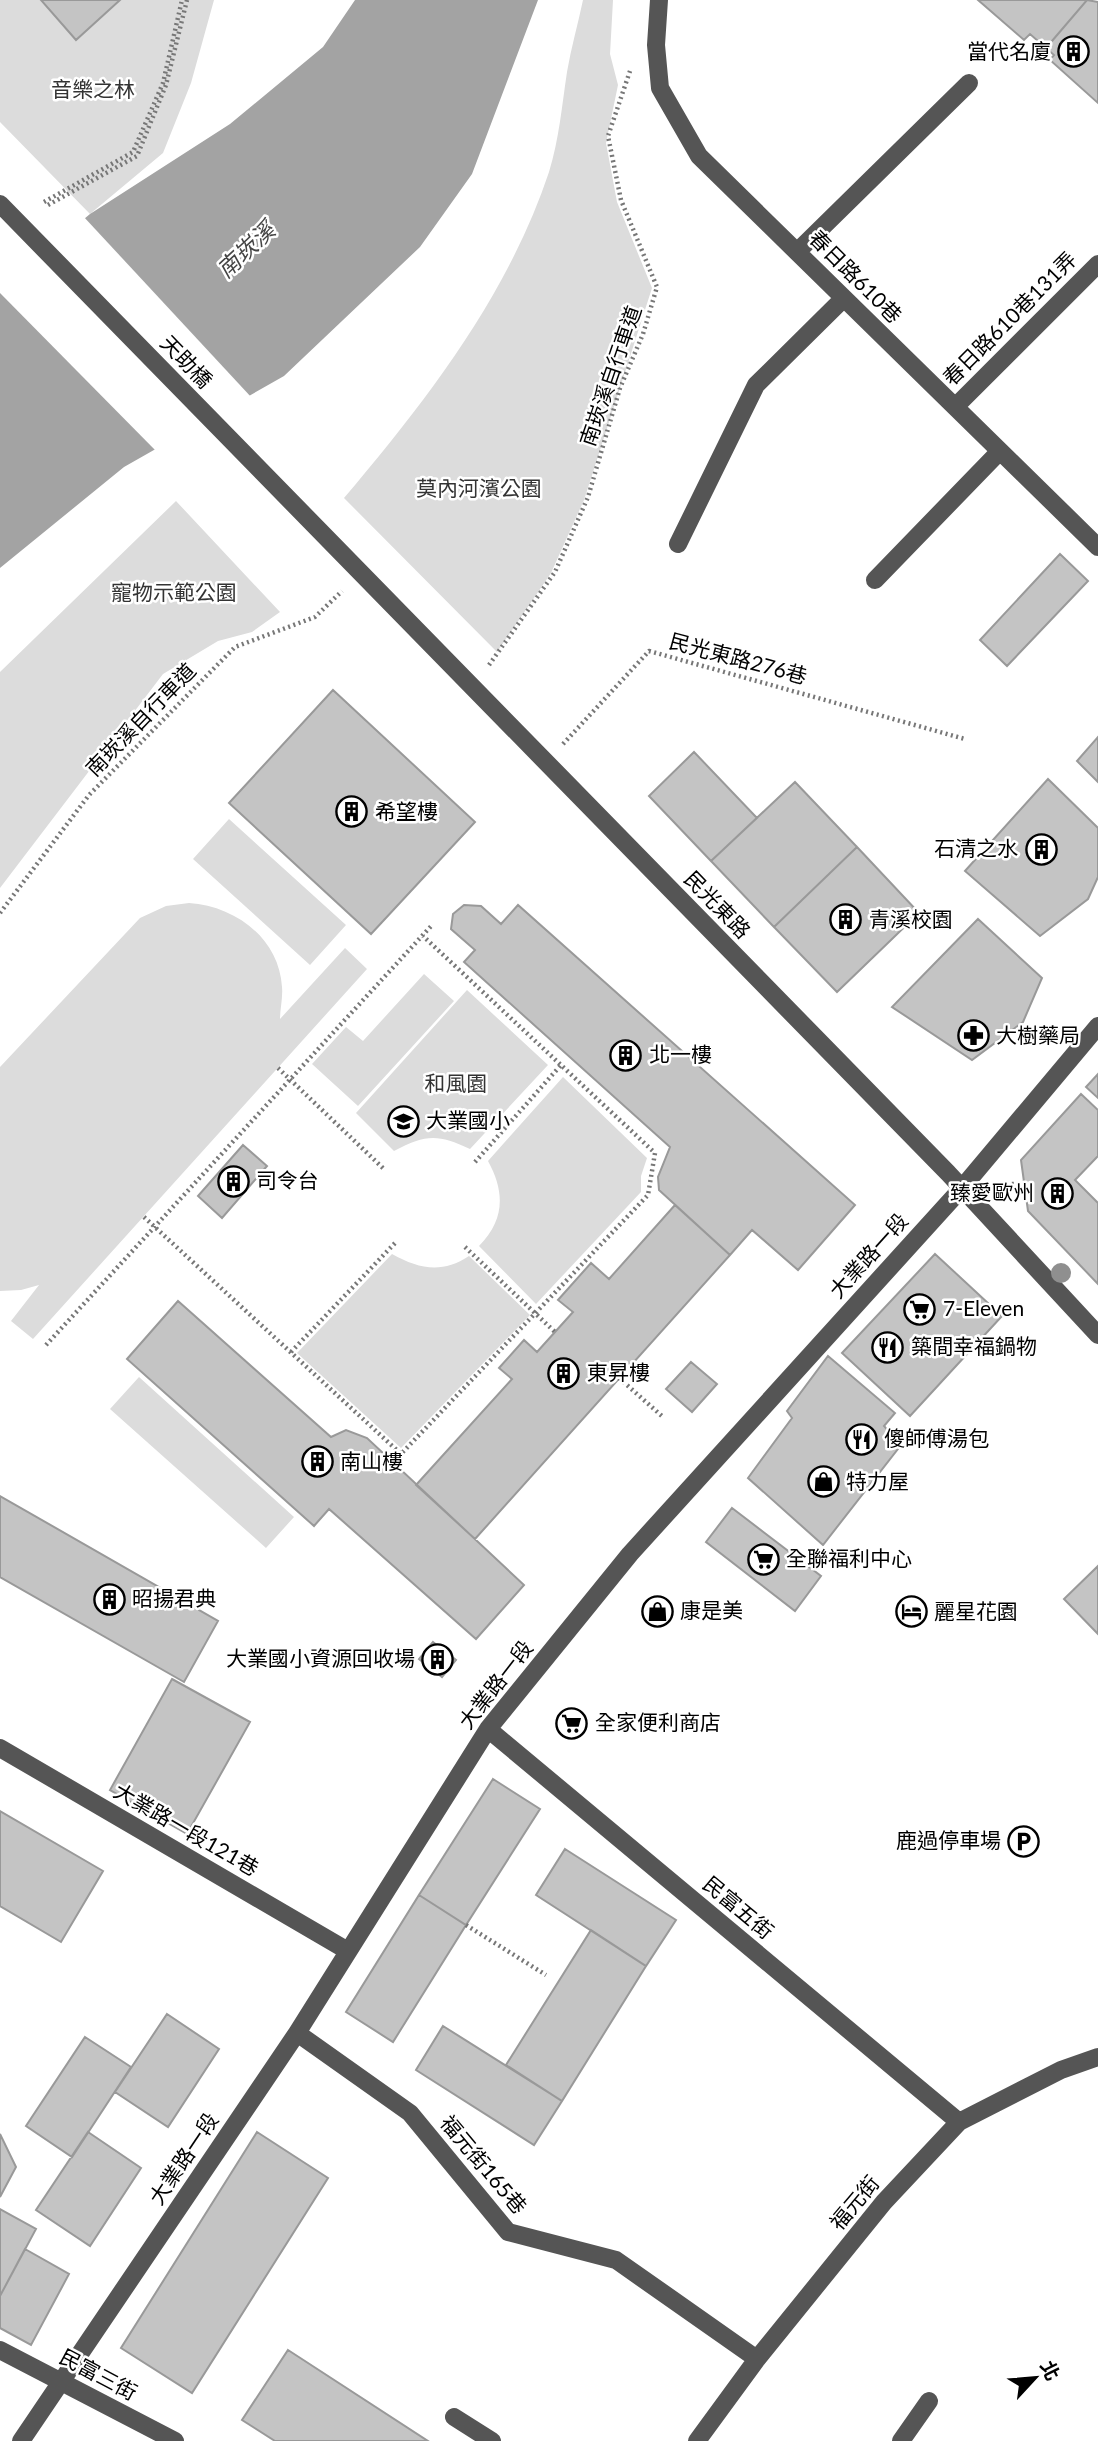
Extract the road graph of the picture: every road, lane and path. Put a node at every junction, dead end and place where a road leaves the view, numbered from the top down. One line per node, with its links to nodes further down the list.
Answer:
1 (185, 0): 5 (path)
2 (659, 0): 7 (street, 春日路610巷)
3 (633, 62): 17 (path, 南崁溪自行車道)
4 (969, 83): 7 (street)
5 (46, 203)
6 (0, 204): 12 (street, 天助橋)
7 (797, 252): 9 (street, 春日路610巷)
8 (1098, 264): 10 (street, 春日路610巷131弄)
9 (844, 298): 10 (street, 春日路610巷); 13 (street)
10 (955, 407): 11 (street, 春日路610巷)
11 (1000, 452): 14 (street, 春日路610巷); 15 (street)
12 (299, 510): 19 (street, 民光東路)
13 (678, 544)
14 (1098, 547)
15 (875, 580)
16 (339, 594): 20 (path, 南崁溪自行車道)
17 (488, 666)
18 (965, 738): 19 (path, 民光東路276巷)
19 (545, 762): 31 (street, 民光東路)
20 (0, 913)
21 (433, 924): 22 (path)
22 (423, 936): 24 (path); 26 (path)
23 (1098, 1026): 31 (street, 大業路一段)
24 (561, 1065): 27 (path); 36 (path)
25 (278, 1068): 26 (path)
26 (290, 1080): 28 (path); 33 (path)
27 (475, 1162)
28 (385, 1170)
29 (1024, 1184): 30 (path)
30 (997, 1185)
31 (962, 1188): 38 (street, 民光東路); 43 (street, 大業路一段)
32 (144, 1217): 33 (path)
33 (155, 1227): 39 (path); 40 (path)
34 (396, 1242): 40 (path)
35 (465, 1247): 36 (path)
36 (535, 1314): 37 (path); 40 (path)
37 (555, 1332)
38 (1098, 1335)
39 (46, 1345)
40 (290, 1352)
41 (620, 1378): 42 (path)
42 (663, 1417)
43 (488, 1729): 46 (street, 大業路一段); 50 (street, 民富五街)
44 (0, 1748): 46 (street, 大業路一段121巷)
45 (466, 1925): 47 (path)
46 (348, 1951): 48 (street, 大業路一段)
47 (546, 1975)
48 (297, 2033): 52 (street, 福元街165巷); 53 (street, 大業路一段)
49 (1098, 2057): 50 (street, 福元街)
50 (959, 2122): 52 (street, 福元街)
51 (0, 2350): 53 (street, 民富三街)
52 (757, 2359): 59 (street, 福元街)
53 (61, 2381): 56 (street, 大業路一段); 57 (street, 民富三街)
54 (929, 2401): 60 (street)
55 (454, 2417): 58 (street)
56 (21, 2441)
57 (175, 2441)
58 (492, 2441)
59 (697, 2441)
60 (901, 2441)

